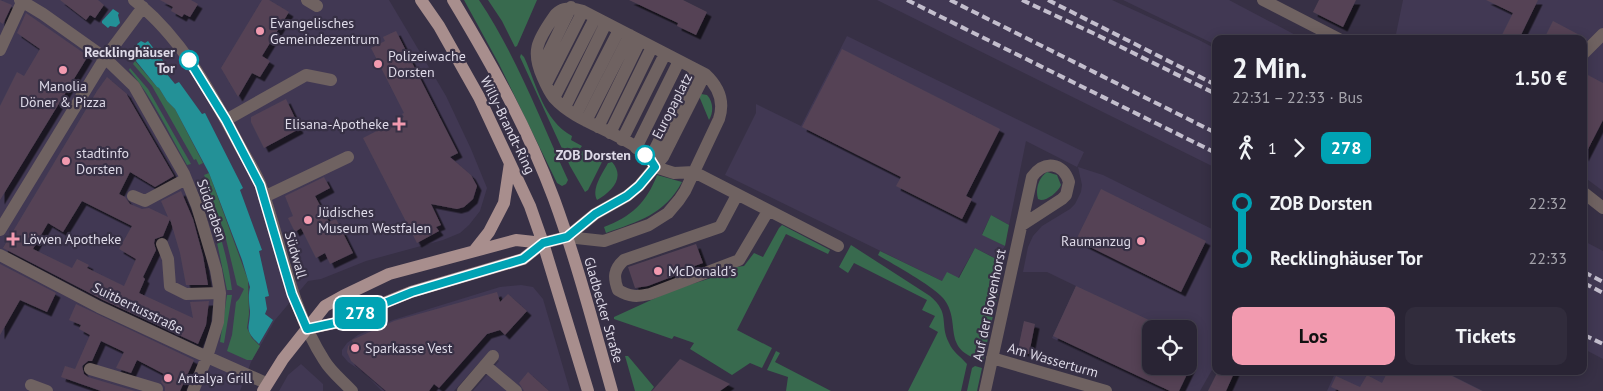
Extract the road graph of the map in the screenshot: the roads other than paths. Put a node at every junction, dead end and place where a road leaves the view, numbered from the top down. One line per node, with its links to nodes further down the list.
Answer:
1 (421, 0): 28 (main road, Willy-Brandt-Ring)
2 (453, 0): 41 (main road, Willy-Brandt-Ring)
3 (1263, 0): 10 (street)
4 (22, 1): 12 (street); 15 (street, Südgraben)
5 (143, 7): 15 (street); 22 (street, Südwall)
6 (577, 9): 7 (street); 19 (street); 19 (street)
7 (601, 20): 9 (street); 20 (street); 21 (street)
8 (1603, 34): 13 (street)
9 (630, 35): 11 (street); 23 (street); 23 (street)
10 (1331, 35)
11 (652, 47): 14 (street); 24 (street)
12 (0, 50)
13 (1587, 50)
14 (665, 54): 16 (street); 25 (street)
15 (105, 58): 31 (street, Südgraben); 40 (street)
16 (679, 61): 17 (street); 26 (street)
17 (700, 72): 29 (street, Europaplatz); 30 (street, Europaplatz)
18 (331, 80): 22 (street)
19 (546, 84): 20 (street)
20 (554, 98): 21 (street)
21 (565, 107): 23 (street)
22 (226, 120): 36 (street, Südwall)
23 (587, 121): 24 (street)
24 (610, 134): 25 (street)
25 (622, 140): 26 (street)
26 (636, 148): 29 (street)
27 (348, 157): 36 (street)
28 (510, 163): 42 (main road, Willy-Brandt-Ring); 45 (main road)
29 (652, 163): 30 (street); 41 (street, Europaplatz)
30 (694, 172): 33 (street); 41 (street, Europaplatz)
31 (186, 178): 35 (street); 47 (street, Südgraben)
32 (1603, 191): 37 (street)
33 (737, 194): 38 (street); 38 (street)
34 (1587, 195): 37 (street)
35 (133, 196)
36 (264, 196): 48 (street, Südwall)
37 (1600, 205)
38 (768, 211): 44 (street)
39 (1022, 225): 39 (street, Auf der Bovenhorst); 50 (street, Auf der Bovenhorst)
40 (0, 230)
41 (567, 237): 42 (main road); 61 (main road, Gladbecker Straße)
42 (543, 243): 45 (main road); 48 (main road); 60 (main road)
43 (162, 244): 47 (street)
44 (838, 246)
45 (474, 251): 48 (main road)
46 (0, 254): 49 (street, Suitbertusstraße)
47 (220, 293): 49 (street, Südgraben)
48 (307, 329): 53 (main road); 57 (street, Südwall)
49 (207, 357): 53 (street, Suitbertusstraße); 56 (street, Südgraben)
50 (992, 358): 62 (street, Auf der Bovenhorst); 63 (street, Am Wasserturm)
51 (90, 369): 54 (street)
52 (31, 385): 55 (street)
53 (265, 387)
54 (157, 389)
55 (47, 391)
56 (193, 391)
57 (352, 391)
58 (463, 391): 59 (street)
59 (516, 391)
60 (588, 391)
61 (612, 391)
62 (985, 391)
63 (1106, 391)

